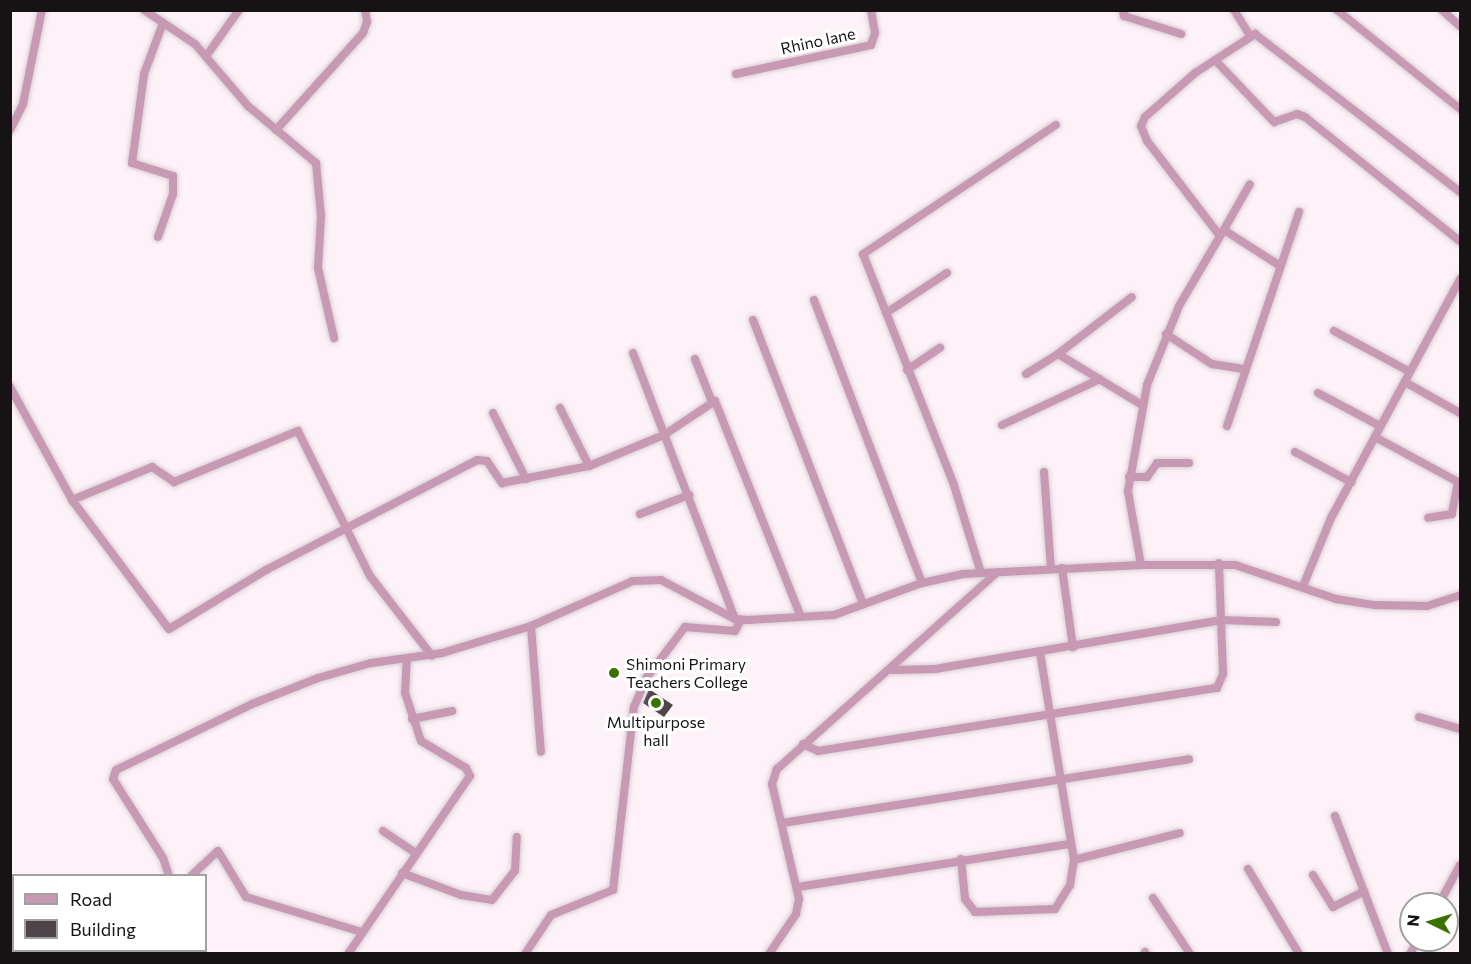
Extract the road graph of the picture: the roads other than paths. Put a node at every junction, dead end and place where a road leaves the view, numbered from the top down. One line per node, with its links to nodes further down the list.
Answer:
1 (42, 10): 19 (street)
2 (144, 10): 10 (street)
3 (239, 10): 14 (street)
4 (365, 10): 20 (street)
5 (871, 10): 16 (street, Rhino lane)
6 (1123, 10): 12 (street)
7 (1234, 10): 13 (street)
8 (1338, 10): 17 (street)
9 (1442, 10): 11 (street)
10 (163, 23): 14 (street); 25 (street)
11 (1461, 26)
12 (1180, 34)
13 (1249, 34): 15 (street); 22 (street)
14 (207, 55): 20 (street)
15 (1215, 60): 24 (street); 26 (street)
16 (736, 74)
17 (1461, 109)
18 (1056, 125): 32 (street)
19 (10, 130)
20 (276, 130): 36 (street)
21 (1250, 184): 24 (street)
22 (1461, 192)
23 (1299, 212): 27 (street)
24 (1222, 233): 27 (street); 35 (street)
25 (158, 237)
26 (1461, 241)
27 (1280, 266): 41 (street)
28 (947, 273): 32 (street)
29 (1461, 279): 43 (street)
30 (1132, 297): 39 (street)
31 (814, 300): 77 (street)
32 (886, 313): 42 (street)
33 (753, 320): 80 (street)
34 (1334, 331): 43 (street)
35 (1166, 334): 41 (street); 50 (street)
36 (334, 338)
37 (940, 348): 42 (street)
38 (633, 353): 57 (street)
39 (1058, 354): 44 (street); 45 (street)
40 (695, 359): 49 (street)
41 (1244, 369): 55 (street)
42 (907, 370): 76 (street)
43 (1410, 372): 46 (street)
44 (1026, 374)
45 (1100, 379): 50 (street); 54 (street)
46 (1405, 382): 53 (street); 56 (street)
47 (10, 387): 67 (street)
48 (1318, 393): 56 (street)
49 (712, 402): 57 (street); 81 (street)
50 (1142, 405): 63 (street)
51 (560, 408): 61 (street)
52 (493, 413): 64 (street)
53 (1461, 413)
54 (1002, 425)
55 (1227, 426)
56 (1380, 426): 58 (street)
57 (664, 435): 61 (street); 66 (street)
58 (1375, 437): 65 (street); 69 (street)
59 (1295, 452): 65 (street)
60 (1189, 463): 63 (street)
61 (589, 466): 64 (street)
62 (1044, 472): 74 (street)
63 (1129, 477): 72 (street)
64 (526, 479): 70 (street)
65 (1351, 482): 78 (street)
66 (689, 495): 68 (street); 82 (street)
67 (72, 500): 70 (street); 70 (street)
68 (640, 514)
69 (1428, 518)
70 (345, 529): 88 (street)
71 (1219, 563): 72 (street); 78 (street); 83 (street)
72 (1142, 565): 73 (street)
73 (1062, 568): 74 (street); 86 (street)
74 (1051, 569): 75 (street)
75 (997, 572): 76 (street); 90 (street)
76 (981, 573): 77 (street)
77 (922, 583): 80 (street)
78 (1303, 586): 79 (street)
79 (1461, 595)
80 (863, 604): 81 (street)
81 (801, 617): 82 (street)
82 (738, 620): 85 (street); 121 (street)
83 (1222, 620): 84 (street); 86 (street); 92 (street)
84 (1276, 622)
85 (531, 626): 88 (street); 97 (street)
86 (1073, 647): 87 (street)
87 (1040, 652): 90 (street); 92 (street)
88 (432, 656): 89 (street)
89 (407, 659): 94 (street); 112 (street)
90 (892, 670): 96 (street)
91 (452, 711): 94 (street)
92 (1050, 715): 96 (street); 99 (street)
93 (1419, 717): 95 (street)
94 (412, 720): 106 (street)
95 (1461, 729)
96 (803, 744): 101 (street)
97 (541, 752)
98 (1189, 759): 99 (street)
99 (1060, 780): 101 (street); 105 (street)
100 (1335, 816): 116 (street)
101 (782, 822): 115 (street)
102 (383, 831): 106 (street)
103 (1180, 833): 108 (street)
104 (517, 837): 111 (street)
105 (1068, 844): 107 (street); 108 (street)
106 (416, 852): 111 (street)
107 (961, 860): 108 (street); 115 (street)
108 (1074, 860)
109 (1461, 865): 117 (street)
110 (1248, 869): 124 (street)
111 (402, 873): 119 (street)
112 (168, 874)
113 (193, 874): 119 (street)
114 (1313, 875): 116 (street)
115 (798, 887): 122 (street)
116 (1364, 891): 125 (street)
117 (1445, 892)
118 (1153, 898): 123 (street)
119 (362, 932): 120 (street)
120 (348, 954)
121 (525, 954)
122 (769, 954)
123 (1190, 954)
124 (1299, 954)
125 (1388, 954)

